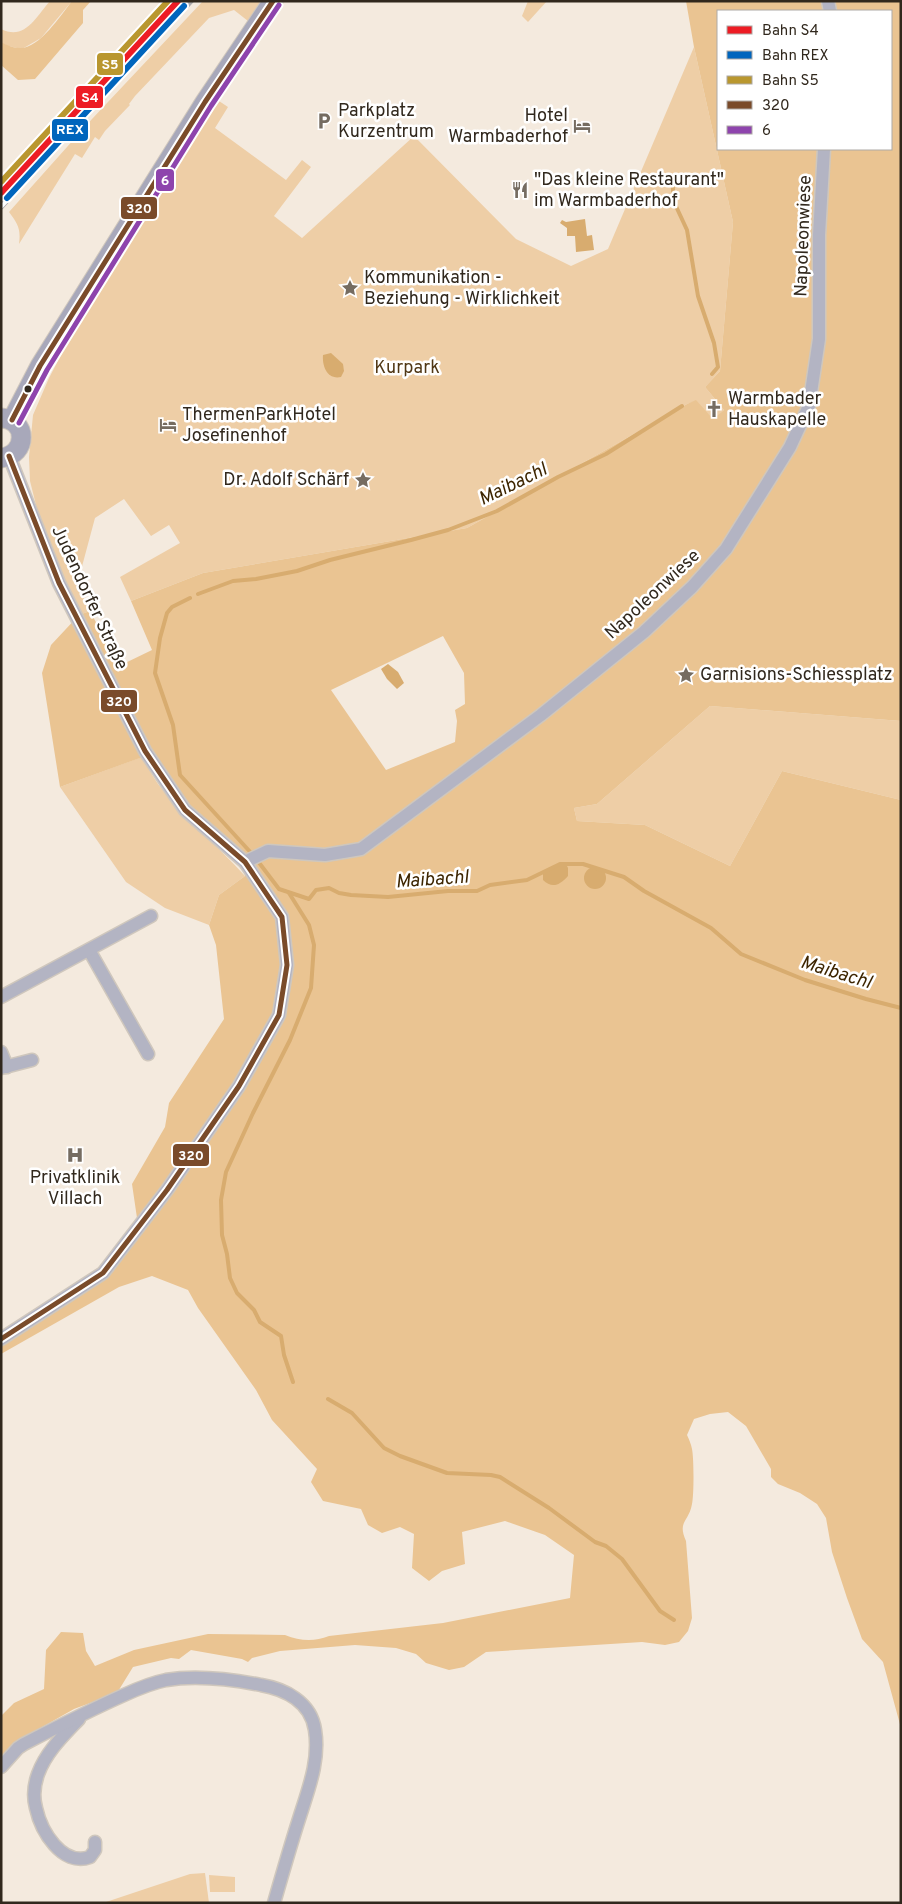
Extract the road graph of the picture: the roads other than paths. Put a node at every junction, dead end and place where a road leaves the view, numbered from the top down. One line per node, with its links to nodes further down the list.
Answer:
1 (273, 1): 3 (street)
2 (824, 150): 5 (street, Napoleonwiese)
3 (6, 419): 4 (street)
4 (5, 457): 5 (street, Judendorfer Straße)
5 (252, 859): 13 (street, Judendorfer Straße)
6 (152, 916): 7 (street)
7 (89, 950): 8 (street); 10 (street)
8 (1, 997)
9 (1, 1052): 12 (street)
10 (148, 1054)
11 (32, 1060): 12 (street)
12 (4, 1067)
13 (1, 1339)
14 (88, 1710): 15 (street); 16 (street); 17 (street)
15 (1, 1767)
16 (95, 1842)
17 (274, 1903)

